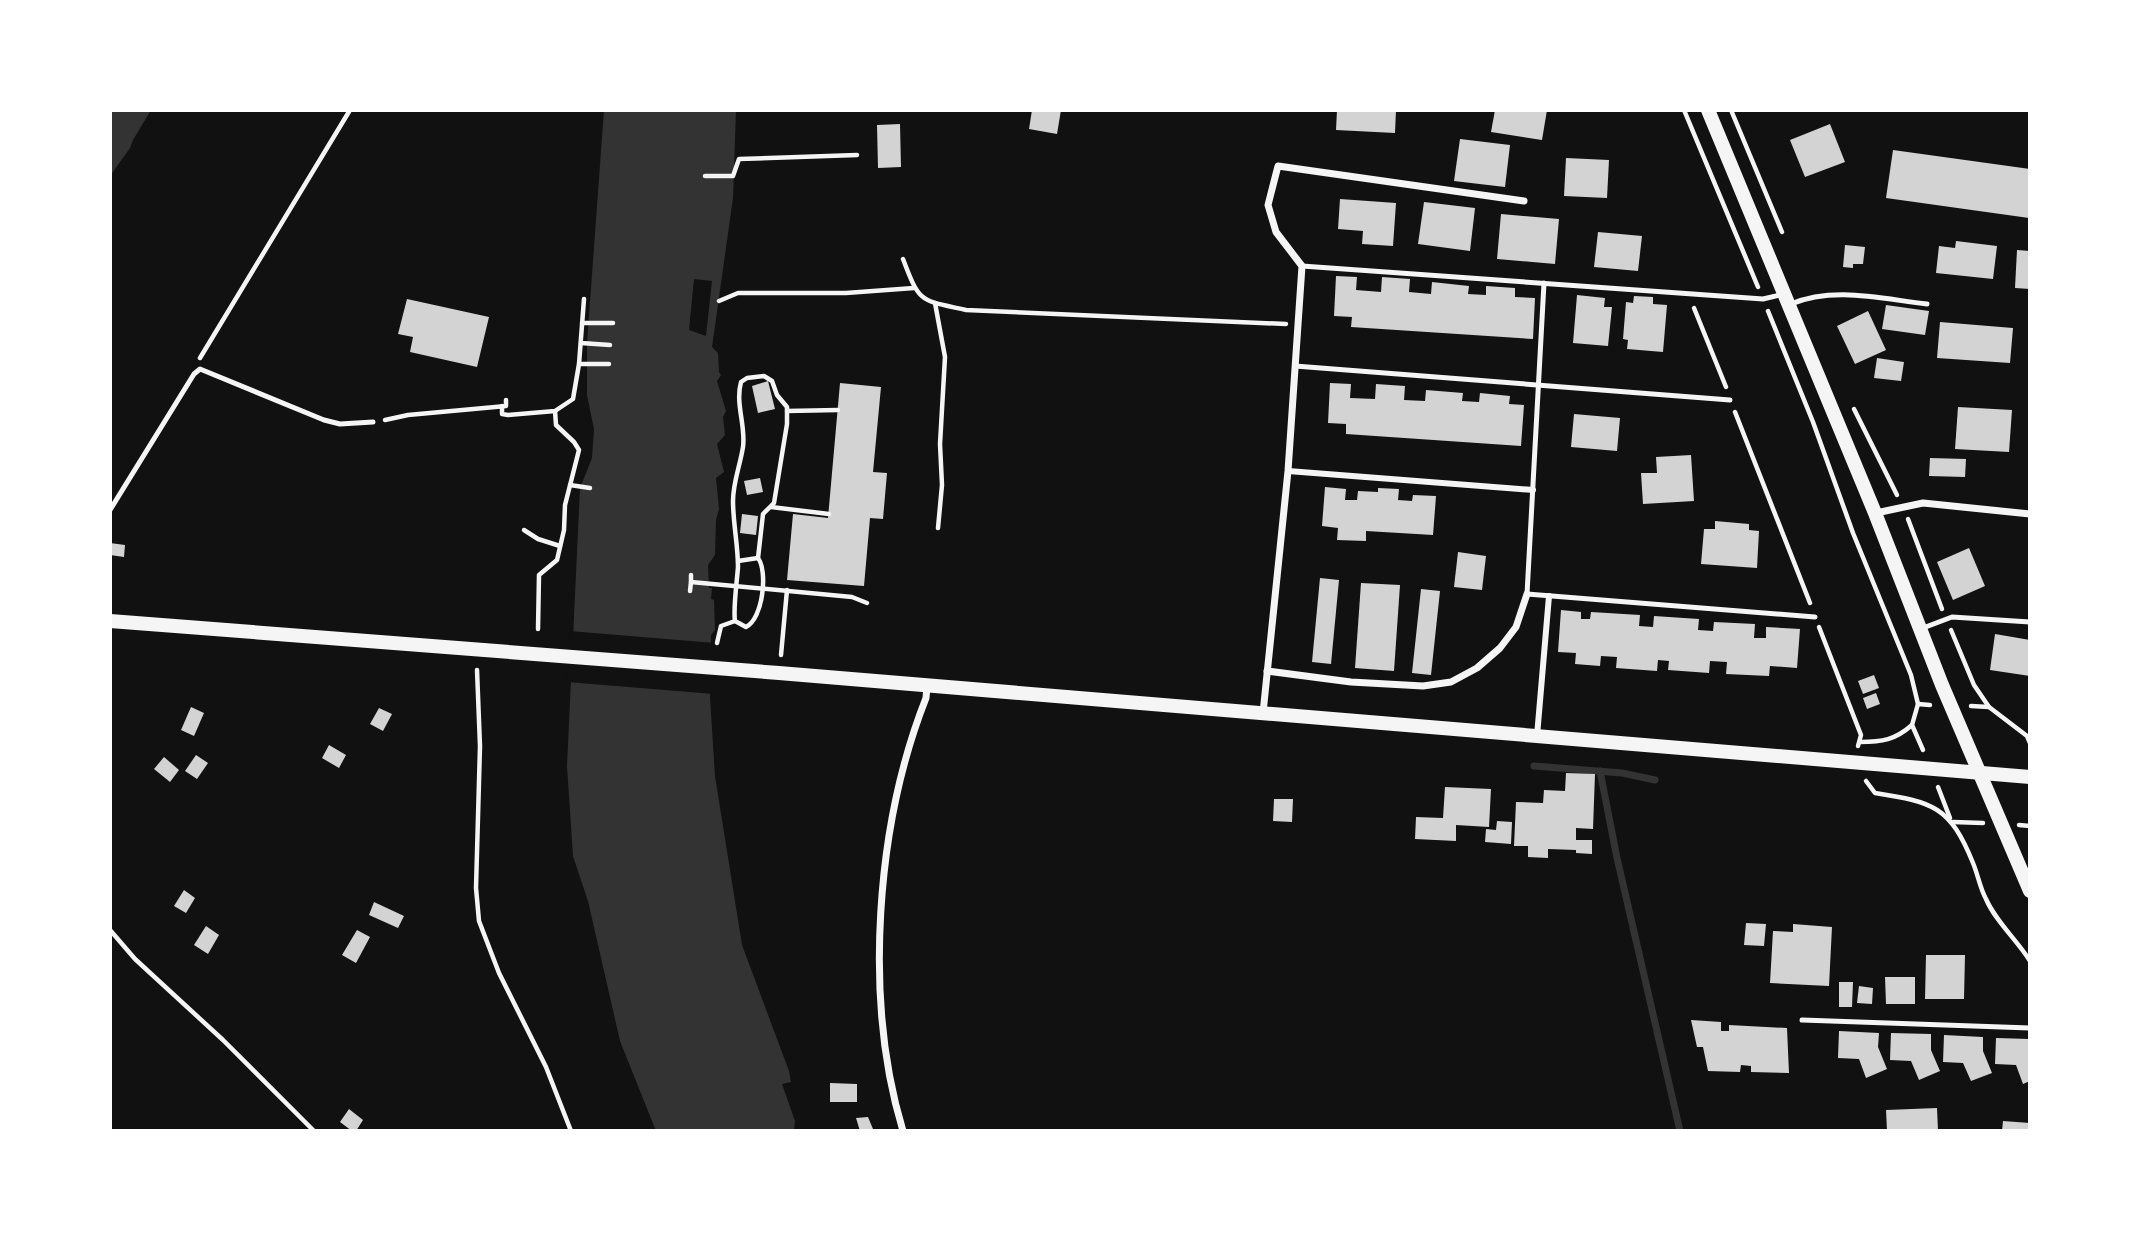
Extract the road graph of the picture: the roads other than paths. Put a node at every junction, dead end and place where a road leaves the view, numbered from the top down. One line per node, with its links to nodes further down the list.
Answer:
1 (1708, 110): 5 (main road)
2 (1524, 201): 3 (street)
3 (1302, 266): 4 (lane); 7 (street)
4 (1544, 283): 5 (lane); 8 (lane)
5 (1786, 299): 6 (lane); 14 (main road)
6 (1927, 304)
7 (1295, 366): 8 (lane); 11 (street)
8 (1539, 386): 9 (lane); 12 (lane)
9 (1730, 400)
10 (373, 422): 13 (lane)
11 (1287, 471): 12 (street); 22 (street)
12 (1533, 490): 16 (lane)
13 (110, 510)
14 (1875, 513): 15 (street); 21 (main road)
15 (2030, 514)
16 (1527, 594): 17 (lane); 22 (street)
17 (1549, 596): 18 (lane); 25 (street)
18 (1815, 617)
19 (110, 621): 23 (main road)
20 (2030, 622): 21 (lane)
21 (1920, 629): 26 (main road)
22 (1267, 671): 24 (street)
23 (928, 686): 24 (main road); 31 (street)
24 (1263, 713): 25 (main road)
25 (1537, 736): 26 (main road)
26 (1980, 772): 27 (main road); 28 (main road)
27 (2030, 777)
28 (2030, 891)
29 (1802, 1020): 30 (lane)
30 (2030, 1028)
31 (902, 1131)

